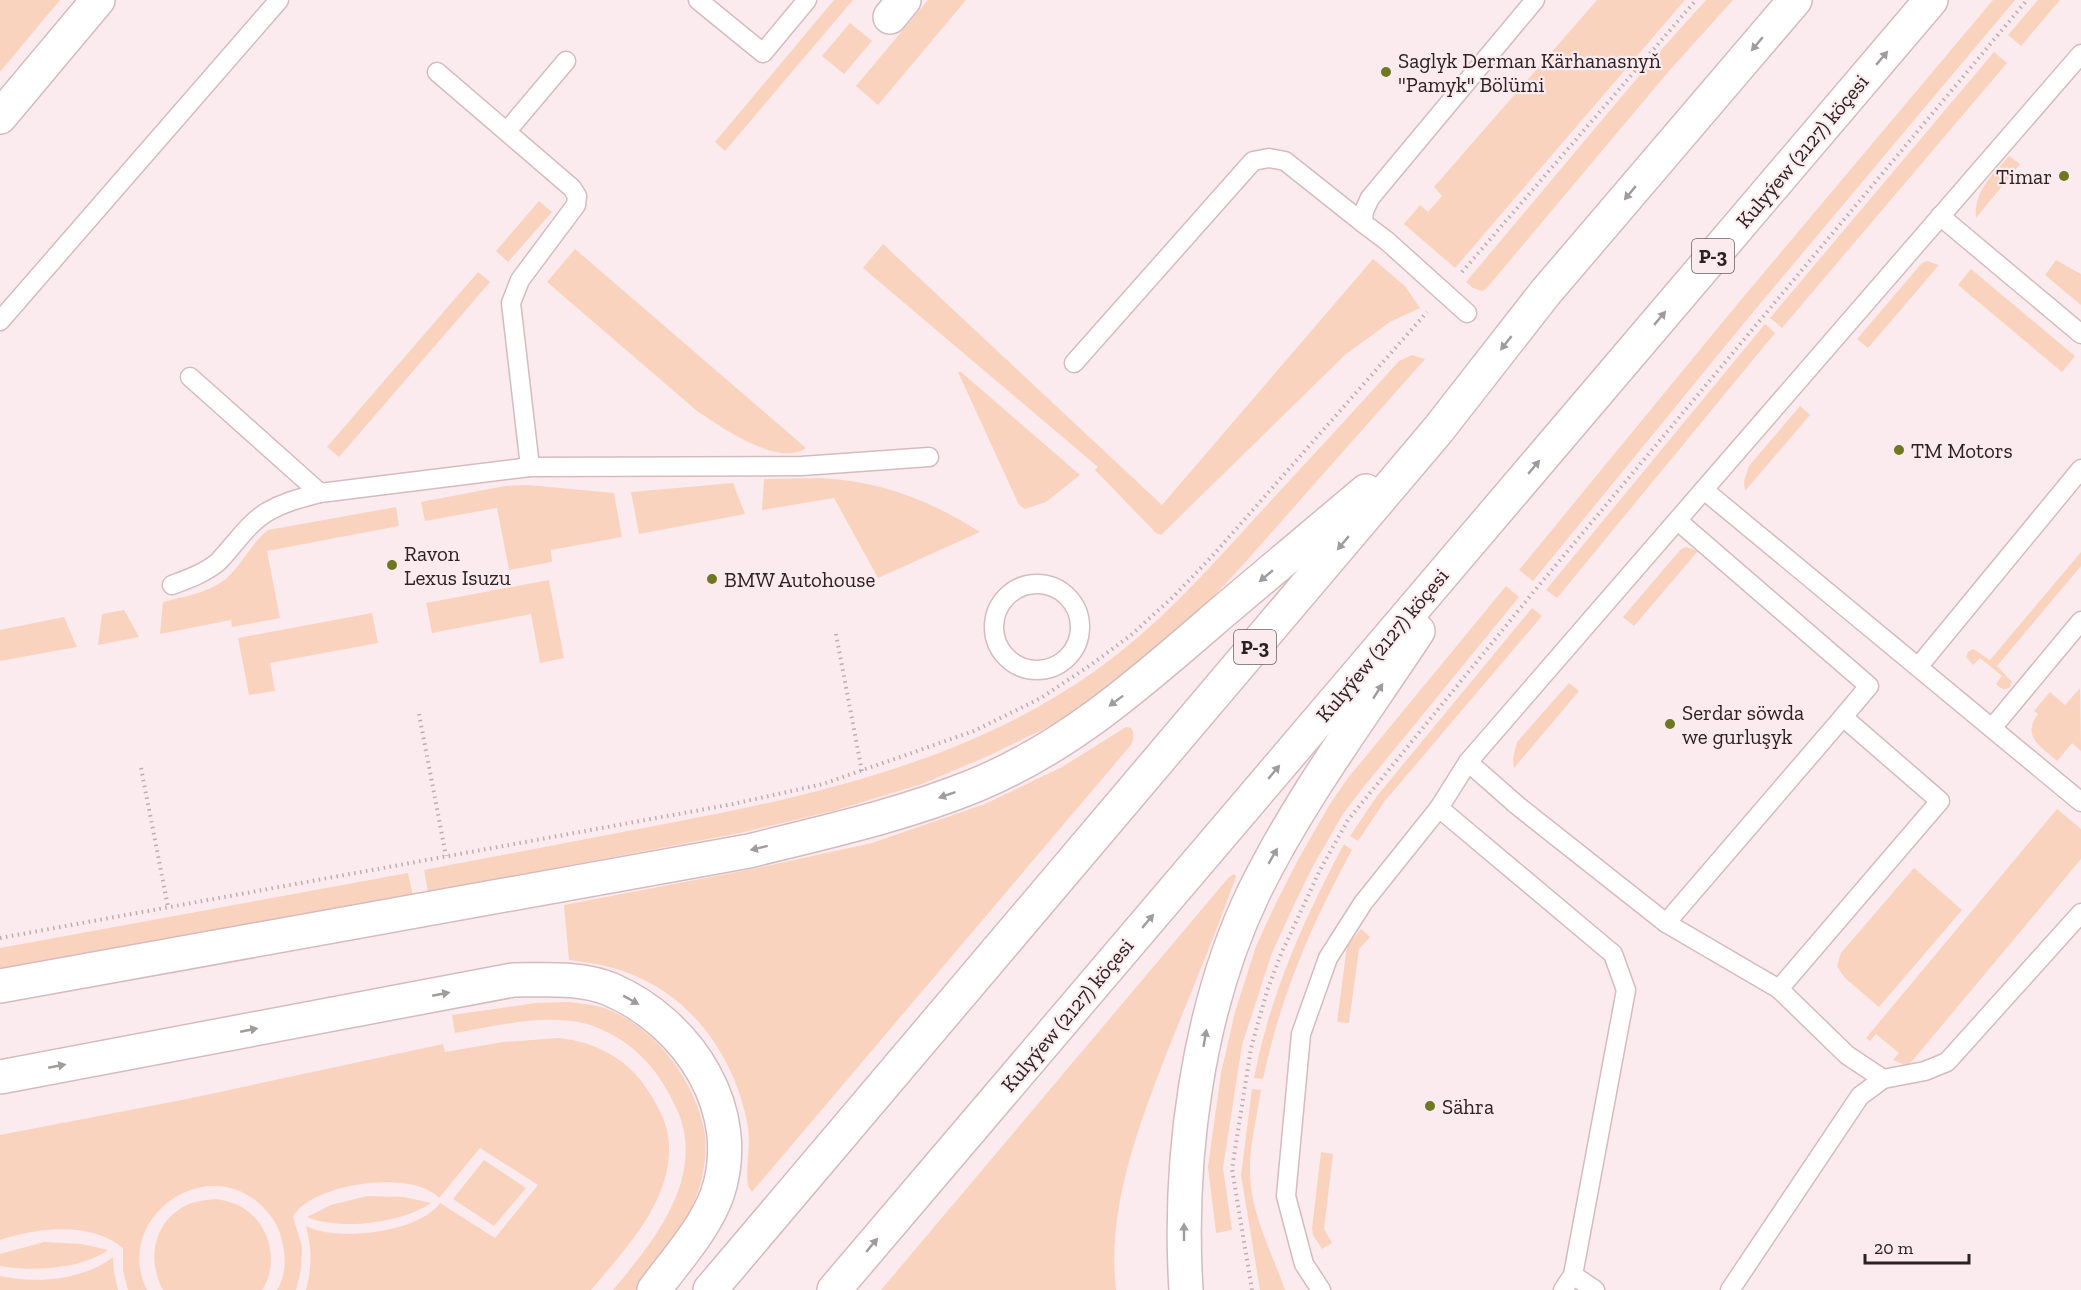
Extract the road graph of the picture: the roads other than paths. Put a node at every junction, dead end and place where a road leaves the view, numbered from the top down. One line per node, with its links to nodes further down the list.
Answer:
1 (98, 0): 11 (main road)
2 (279, 0): 16 (lane)
3 (698, 0): 4 (lane)
4 (807, 0)
5 (1535, 0): 14 (lane)
6 (1795, 0): 20 (main road, P-3, one-way to 20)
7 (1930, 0): 26 (main road, Kulyýew (2127) köçesi / P-3, one-way to 7)
8 (2081, 54): 13 (lane)
9 (566, 61): 12 (lane)
10 (437, 72): 12 (lane)
11 (0, 117)
12 (507, 131): 22 (lane)
13 (1941, 216): 17 (lane); 24 (lane)
14 (1363, 223): 15 (lane); 18 (lane)
15 (1467, 312)
16 (0, 321)
17 (2081, 334)
18 (1074, 363)
19 (190, 377): 25 (lane)
20 (1438, 429): 39 (main road, one-way to 39); 45 (main road, P-3, one-way to 45)
21 (929, 457): 22 (lane)
22 (530, 467): 25 (lane)
23 (2081, 469): 31 (lane)
24 (1704, 490): 27 (lane); 31 (lane)
25 (320, 493): 28 (lane)
26 (1496, 512): 46 (main road, Kulyýew (2127) köçesi / P-3, one-way to 26); 47 (main road, one-way to 26)
27 (1678, 520): 32 (lane); 34 (lane)
28 (172, 585)
29 (2081, 621): 33 (lane)
30 (997, 640): 30 (lane)
31 (1918, 667): 33 (lane)
32 (1844, 717): 38 (lane); 40 (lane)
33 (1992, 728): 35 (lane)
34 (1468, 762): 36 (lane); 38 (lane)
35 (2081, 802)
36 (1439, 808): 43 (lane); 48 (lane)
37 (2081, 914): 42 (lane)
38 (1666, 923): 40 (lane)
39 (0, 986)
40 (1779, 989): 42 (lane)
41 (0, 1077): 44 (main road, one-way to 44)
42 (1883, 1079): 50 (lane)
43 (1568, 1282): 49 (lane)
44 (654, 1290)
45 (710, 1290)
46 (834, 1290)
47 (1186, 1290)
48 (1321, 1290)
49 (1595, 1290)
50 (1730, 1290)

